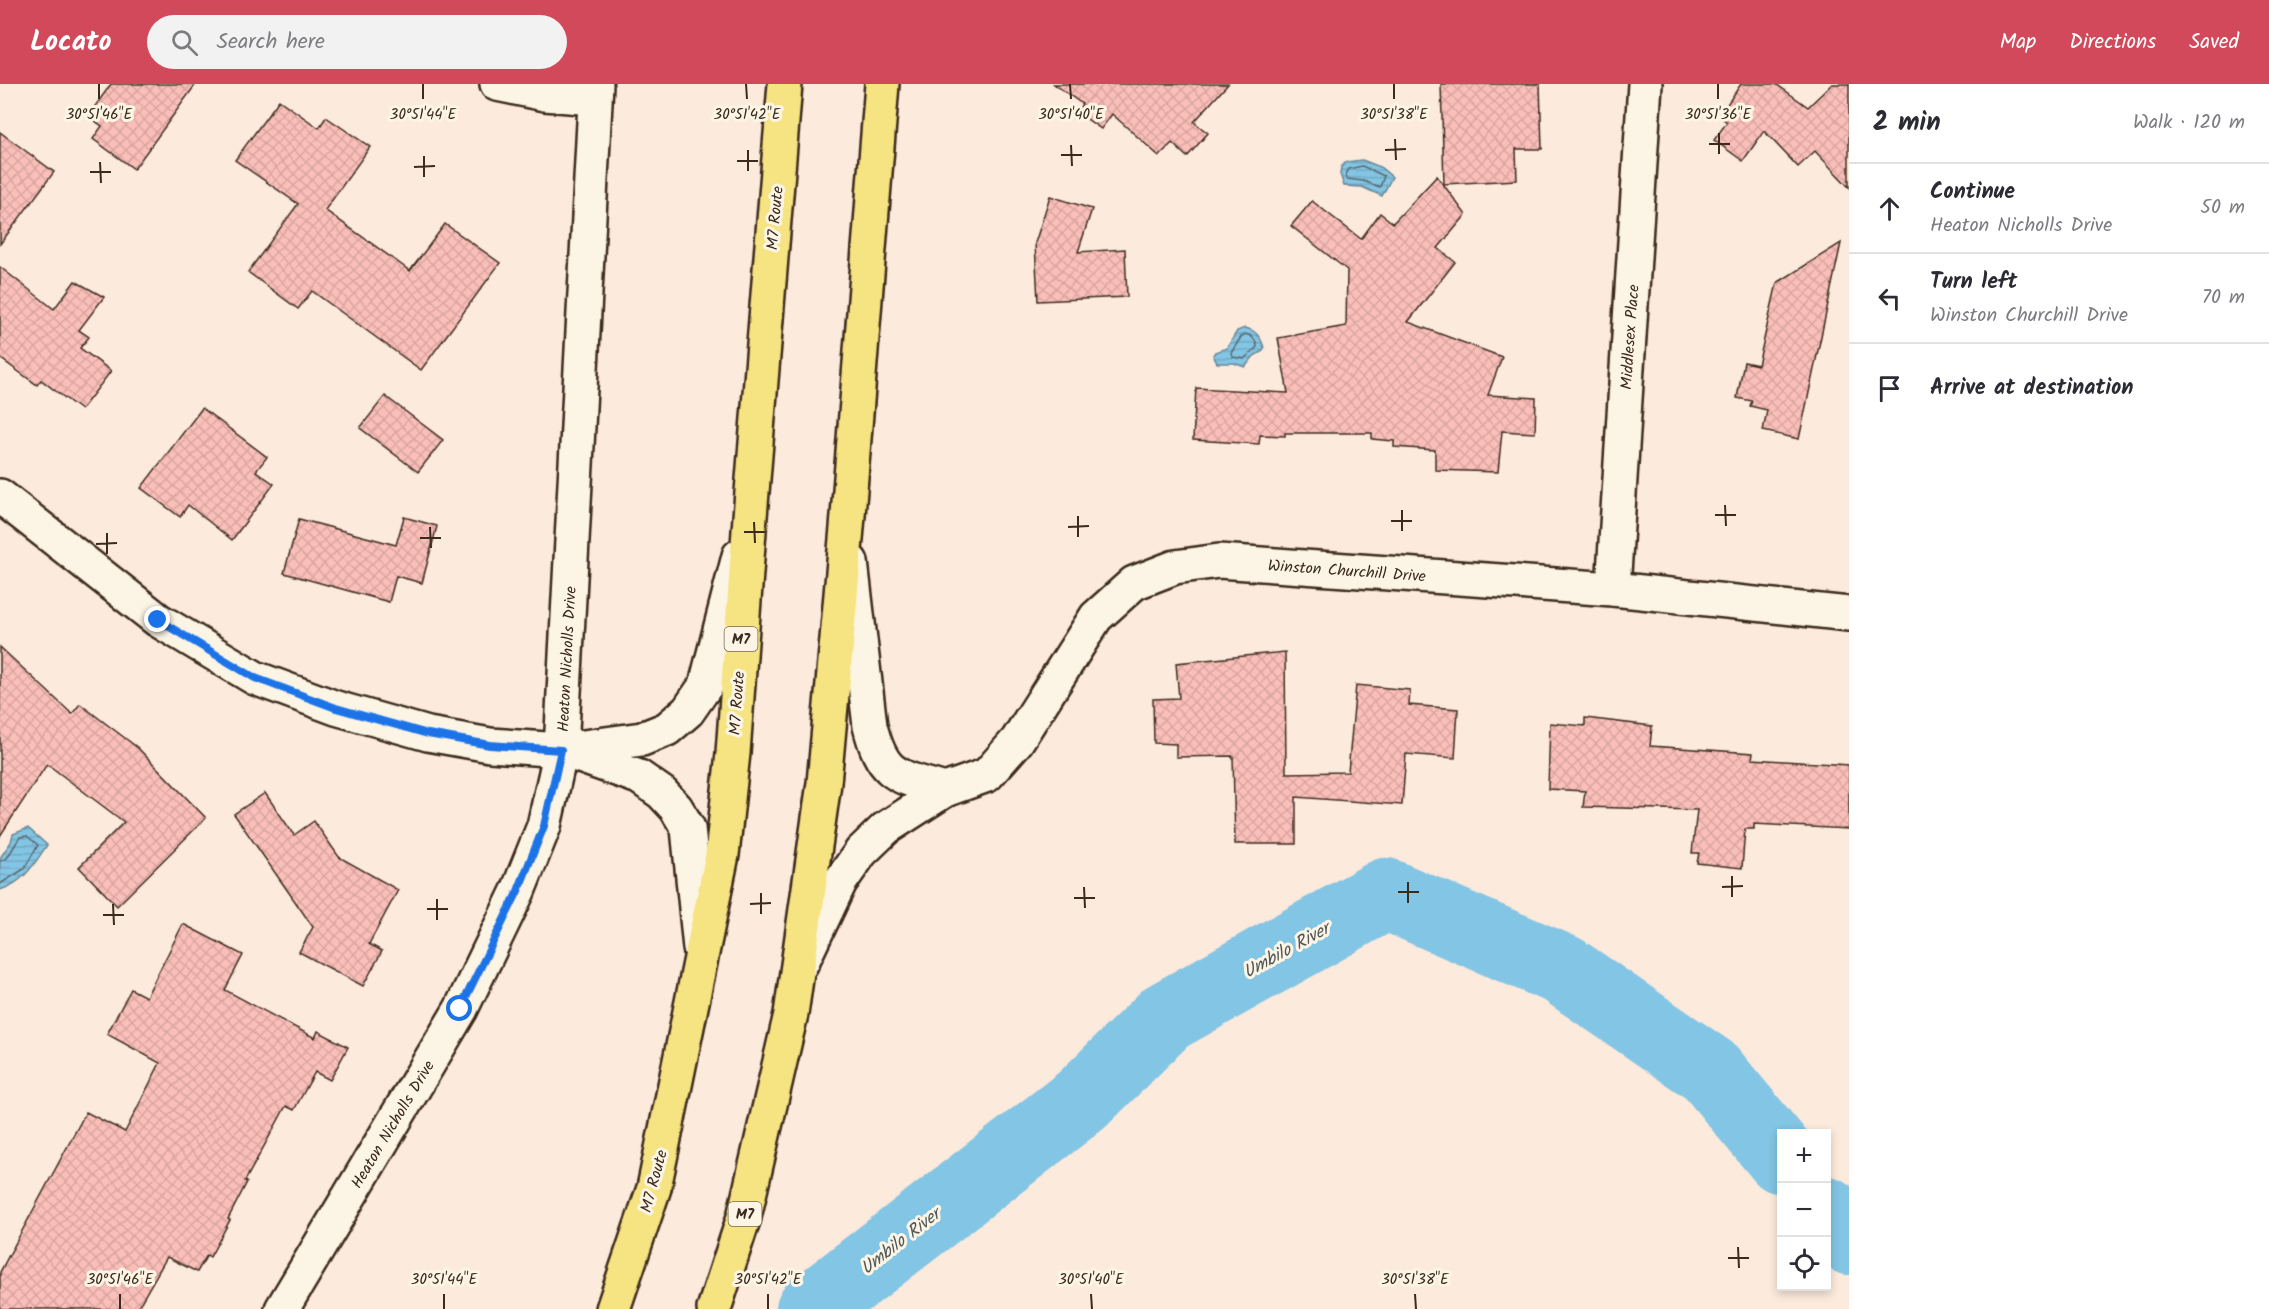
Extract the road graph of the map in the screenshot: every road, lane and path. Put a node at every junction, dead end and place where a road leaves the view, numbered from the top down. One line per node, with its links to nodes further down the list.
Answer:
1 (497, 84): 5 (street)
2 (785, 84): 7 (highway, M7 Route / M7)
3 (882, 84): 8 (highway, M7)
4 (1645, 84): 9 (street, Middlesex Place)
5 (595, 91): 11 (street, Heaton Nicholls Drive)
6 (0, 496): 11 (street)
7 (750, 516): 11 (street); 13 (highway, M7 Route / M7)
8 (847, 528): 12 (street); 14 (highway, M7)
9 (1613, 589): 10 (street, Winston Churchill Drive); 12 (street, Winston Churchill Drive)
10 (1849, 614)
11 (561, 750): 13 (street); 15 (street, Heaton Nicholls Drive)
12 (945, 790): 14 (street, Winston Churchill Drive)
13 (701, 962): 16 (highway, M7 Route / M7)
14 (798, 970): 17 (highway, M7)
15 (282, 1309)
16 (613, 1309)
17 (714, 1309)

